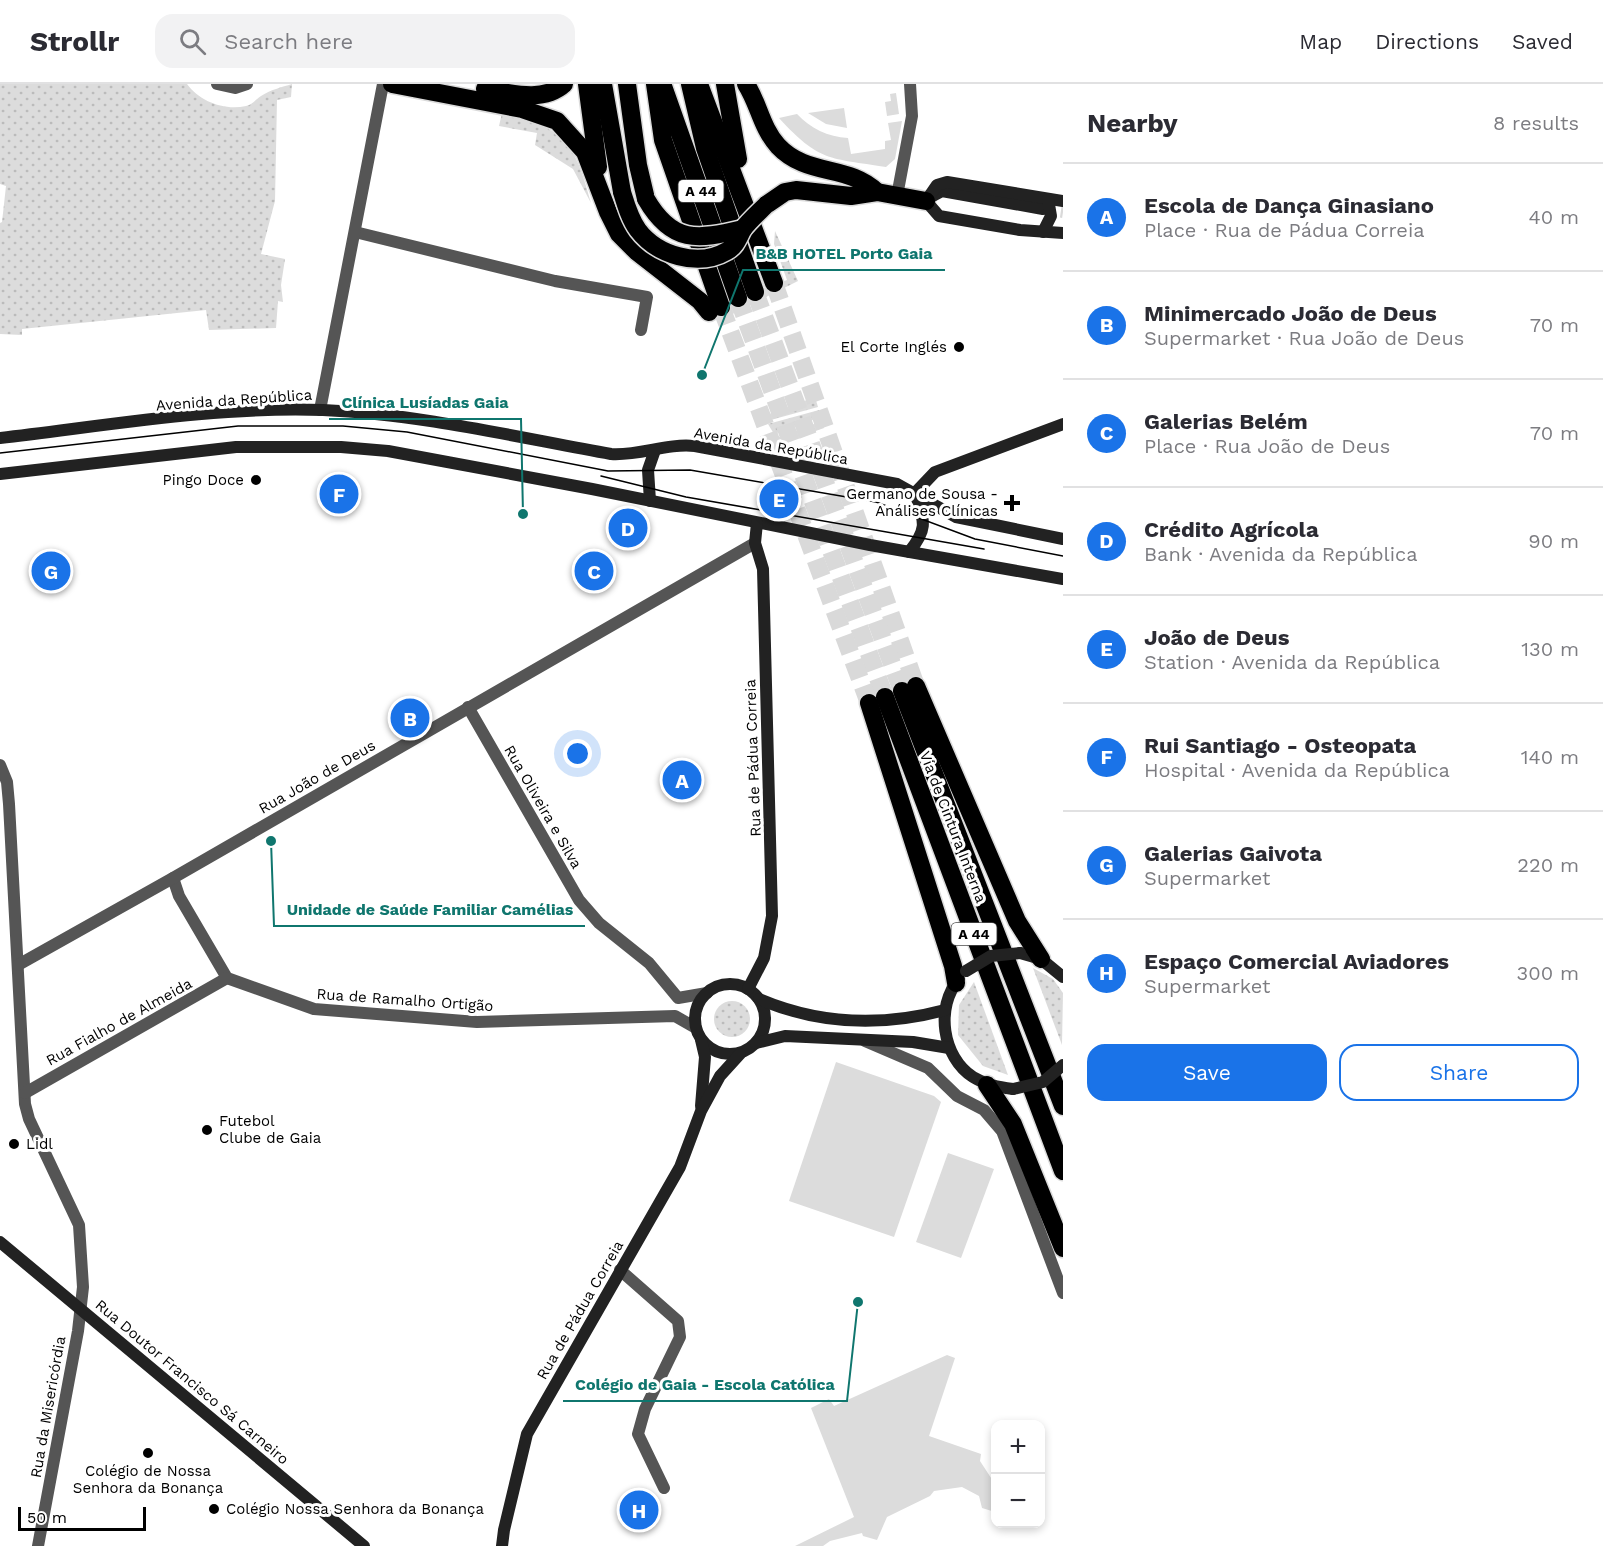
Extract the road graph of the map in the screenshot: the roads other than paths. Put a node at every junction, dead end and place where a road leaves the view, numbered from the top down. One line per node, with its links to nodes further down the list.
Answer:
1 (217, 84): 2 (street)
2 (248, 84)
3 (383, 84): 27 (street)
4 (392, 84): 18 (highway)
5 (460, 84): 6 (highway)
6 (564, 84)
7 (587, 84): 18 (highway)
8 (603, 84): 26 (highway, bridge)
9 (627, 84): 26 (highway, bridge)
10 (655, 84): 18 (highway)
11 (663, 84): 12 (highway, A 44)
12 (690, 84)
13 (699, 84): 20 (highway)
14 (725, 84): 20 (highway)
15 (910, 84): 19 (street)
16 (751, 87): 17 (highway)
17 (877, 192): 19 (highway); 26 (highway, bridge)
18 (602, 193)
19 (897, 196): 21 (highway)
20 (745, 199): 29 (highway)
21 (926, 201): 23 (main road); 25 (main road)
22 (1063, 201): 23 (main road)
23 (1045, 204): 25 (main road)
24 (1063, 222): 25 (main road)
25 (1046, 228): 28 (main road)
26 (743, 229)
27 (355, 232): 30 (street); 31 (street)
28 (1063, 233)
29 (774, 283)
30 (641, 330)
31 (320, 410): 33 (main road, Avenida da República); 34 (main road, Avenida da República)
32 (1063, 424): 36 (main road)
33 (0, 438)
34 (655, 450): 36 (main road, Avenida da República); 37 (main road)
35 (0, 474): 37 (main road)
36 (915, 493): 39 (main road, Avenida da República); 41 (main road)
37 (650, 501): 38 (main road)
38 (757, 523): 40 (main road, Rua de Pádua Correia); 41 (main road)
39 (1063, 539)
40 (755, 543): 44 (street, Rua João de Deus); 51 (main road, Rua de Pádua Correia)
41 (909, 552): 42 (main road)
42 (1063, 579)
43 (893, 694): 48 (highway); 49 (highway); 65 (highway, Via de Cintura Interna / A 44); 67 (highway, Via de Cintura Interna / A 44)
44 (468, 707): 46 (street, Rua João de Deus); 53 (street, Rua Oliveira e Silva)
45 (0, 765): 47 (street, Rua da Misericórdia)
46 (173, 878): 47 (street, Rua João de Deus); 50 (street)
47 (18, 965): 64 (street, Rua da Misericórdia)
48 (1056, 969): 49 (main road, bridge)
49 (961, 977): 55 (main road)
50 (227, 978): 56 (street, Rua de Ramalho Ortigão); 64 (street, Rua Fialho de Almeida)
51 (748, 989): 52 (main road); 54 (main road)
52 (707, 993): 53 (street); 57 (main road)
53 (678, 998): 56 (street)
54 (759, 999): 55 (main road); 59 (main road)
55 (945, 1010): 60 (main road)
56 (675, 1016): 57 (street)
57 (698, 1033): 61 (main road); 66 (main road, Rua de Pádua Correia)
58 (866, 1041): 59 (main road); 60 (main road); 71 (street)
59 (756, 1043): 61 (main road)
60 (950, 1048): 63 (main road)
61 (740, 1054): 66 (main road, Rua de Pádua Correia)
62 (1063, 1065): 63 (main road, bridge)
63 (987, 1085): 69 (highway)
64 (25, 1093): 72 (street, Rua da Misericórdia)
65 (1063, 1106)
66 (701, 1111): 70 (main road, Rua de Pádua Correia)
67 (1063, 1171)
68 (0, 1242): 72 (main road, Rua Doutor Francisco Sá Carneiro)
69 (1063, 1248)
70 (620, 1270): 73 (street); 74 (main road, Rua de Pádua Correia)
71 (1063, 1293)
72 (81, 1309): 75 (street, Rua da Misericórdia); 76 (main road, Rua Doutor Francisco Sá Carneiro)
73 (664, 1488)
74 (504, 1530): 77 (main road, Rua de Pádua Correia); 78 (main road, Rua de Pádua Correia)
75 (38, 1546)
76 (364, 1546)
77 (491, 1546)
78 (502, 1546)

